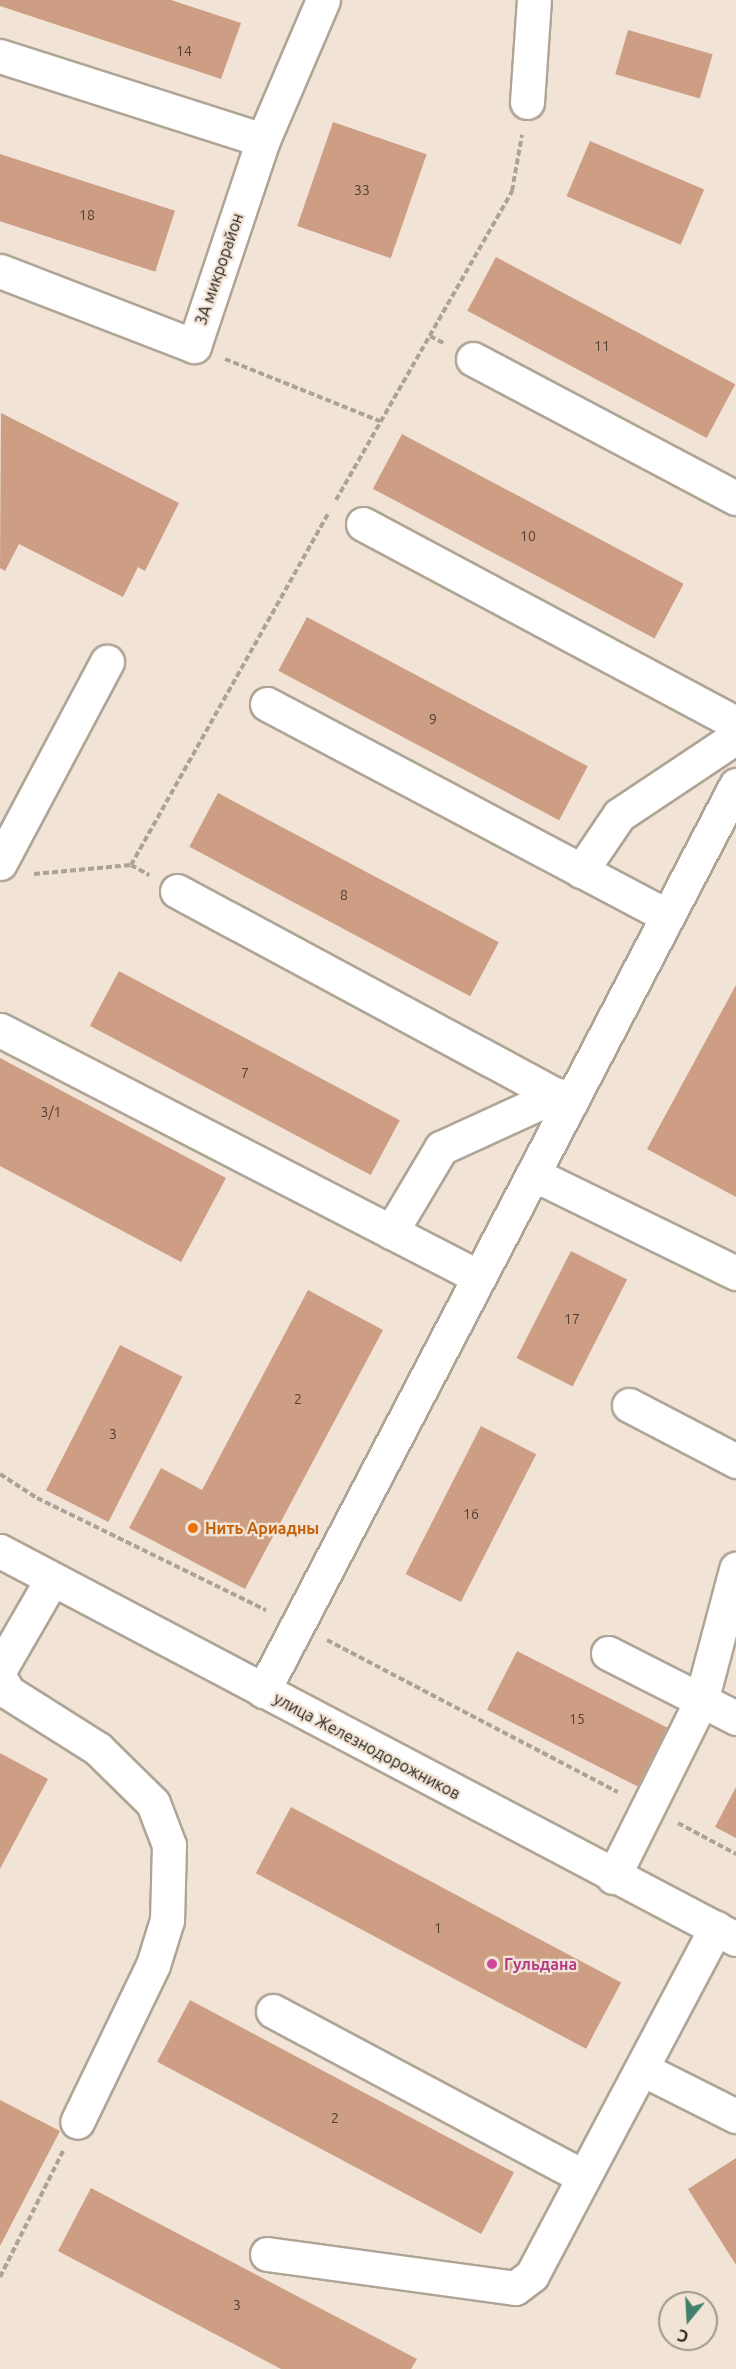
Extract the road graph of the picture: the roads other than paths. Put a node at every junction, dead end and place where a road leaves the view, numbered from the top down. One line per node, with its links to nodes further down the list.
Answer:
1 (322, 0): 5 (street, 3А микрорайон)
2 (534, 0): 4 (street)
3 (0, 56): 5 (street)
4 (527, 102)
5 (263, 140): 6 (street, 3А микрорайон)
6 (0, 272)
7 (473, 359): 8 (street)
8 (736, 498)
9 (363, 524): 12 (street)
10 (107, 662): 15 (street)
11 (267, 704): 16 (street)
12 (736, 723)
13 (736, 737): 16 (street)
14 (733, 799): 18 (street)
15 (12, 869)
16 (581, 871): 18 (street)
17 (177, 891): 20 (street)
18 (667, 916): 20 (street)
19 (0, 1030): 22 (street)
20 (563, 1099): 21 (street); 22 (street)
21 (533, 1174): 23 (street); 24 (street)
22 (391, 1232): 24 (street)
23 (736, 1273)
24 (479, 1277): 33 (street)
25 (629, 1405): 26 (street)
26 (736, 1461)
27 (0, 1551): 29 (street, улица Железнодорожников)
28 (736, 1569): 34 (street)
29 (52, 1579): 31 (street); 33 (street, улица Железнодорожников)
30 (608, 1653): 34 (street)
31 (0, 1669)
32 (0, 1678): 41 (street)
33 (263, 1691): 36 (street, улица Железнодорожников)
34 (701, 1701): 35 (street); 36 (street)
35 (736, 1718)
36 (613, 1877): 37 (street, улица Железнодорожников)
37 (726, 1934): 39 (street)
38 (273, 2011): 42 (street)
39 (642, 2069): 40 (street); 42 (street)
40 (736, 2116)
41 (77, 2122)
42 (582, 2176): 43 (street)
43 (267, 2254)

